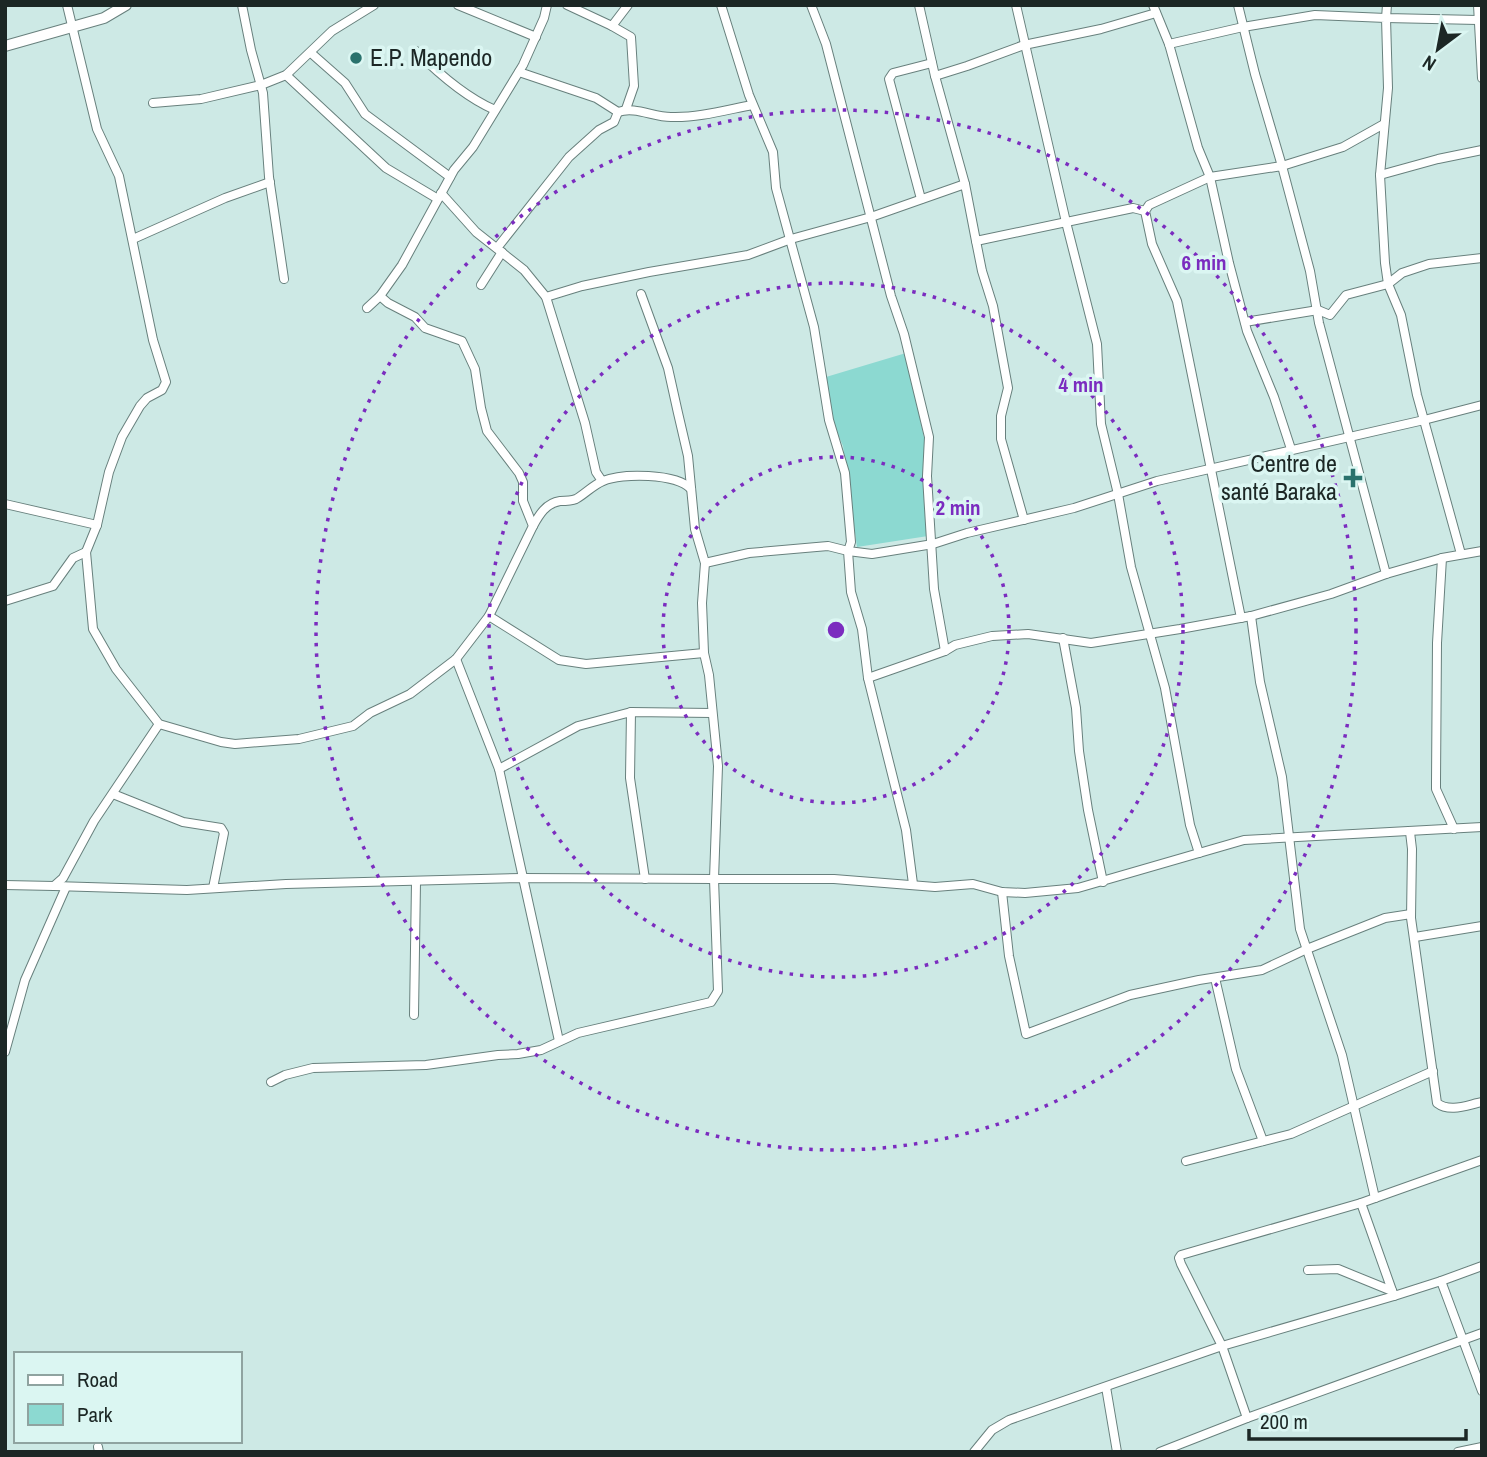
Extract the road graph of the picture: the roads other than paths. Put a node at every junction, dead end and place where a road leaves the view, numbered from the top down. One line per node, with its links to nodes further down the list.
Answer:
1 (66, 5): 21 (street)
2 (126, 5): 21 (street)
3 (242, 5): 34 (street)
4 (374, 5): 28 (street)
5 (458, 5): 23 (street)
6 (547, 5): 23 (street)
7 (567, 5): 20 (street)
8 (628, 5): 20 (street)
9 (722, 5): 36 (street)
10 (811, 5): 50 (street)
11 (919, 5): 29 (street)
12 (1016, 5): 25 (street)
13 (1238, 5): 22 (street)
14 (1387, 5): 18 (street)
15 (1478, 5): 19 (street)
16 (1154, 9): 24 (street); 25 (street)
17 (1314, 10): 18 (street); 22 (street)
18 (1387, 18): 19 (street); 39 (street)
19 (1478, 20): 33 (street)
20 (612, 26): 38 (street)
21 (73, 27): 26 (street); 52 (street)
22 (1242, 27): 24 (street); 41 (street)
23 (536, 37): 30 (street)
24 (1169, 44): 44 (street)
25 (1024, 45): 32 (street); 51 (street)
26 (5, 46)
27 (416, 51): 37 (street)
28 (311, 53): 31 (street); 43 (street)
29 (932, 63): 32 (street); 48 (street)
30 (519, 72): 37 (street); 38 (street)
31 (286, 75): 34 (street); 47 (street)
32 (935, 76): 46 (street)
33 (1482, 78)
34 (261, 85): 35 (street); 45 (street)
35 (153, 103)
36 (752, 105): 38 (street); 53 (street)
37 (495, 110): 43 (street)
38 (622, 110): 55 (street)
39 (1384, 124): 41 (street); 42 (street)
40 (1482, 150): 42 (street)
41 (1282, 166): 44 (street); 64 (street)
42 (1380, 175): 58 (street)
43 (450, 177): 47 (street)
44 (1210, 177): 49 (street); 65 (street)
45 (270, 182): 52 (street); 57 (street)
46 (965, 184): 48 (street); 54 (street)
47 (439, 196): 55 (street); 61 (street)
48 (921, 199): 50 (street)
49 (1145, 211): 51 (street); 70 (street)
50 (871, 217): 53 (street); 78 (street)
51 (1066, 222): 54 (street); 73 (street)
52 (133, 239): 76 (street)
53 (791, 239): 62 (street); 79 (street)
54 (976, 241): 75 (street)
55 (499, 250): 59 (street); 62 (street)
56 (1482, 258): 58 (street)
57 (284, 279)
58 (1388, 284): 64 (street); 67 (street)
59 (481, 285)
60 (641, 294): 72 (street)
61 (380, 296): 63 (street); 77 (street)
62 (546, 297): 71 (street)
63 (367, 308)
64 (1318, 310): 65 (street); 68 (street)
65 (1245, 322): 69 (street)
66 (1482, 405): 67 (street)
67 (1424, 420): 68 (street); 82 (street)
68 (1351, 437): 69 (street); 85 (street)
69 (1290, 449): 70 (street)
70 (1212, 468): 73 (street); 90 (street)
71 (602, 481): 72 (street); 77 (street)
72 (691, 489): 84 (street)
73 (1118, 494): 75 (street); 91 (street)
74 (5, 504): 76 (street)
75 (1024, 520): 78 (street)
76 (97, 525): 81 (street)
77 (533, 526): 88 (street)
78 (933, 544): 79 (street); 93 (street)
79 (848, 551): 84 (street); 96 (street)
80 (1482, 551): 82 (street)
81 (86, 552): 87 (street); 99 (street)
82 (1461, 554): 83 (street)
83 (1442, 558): 85 (street); 103 (street)
84 (705, 563): 94 (street)
85 (1386, 574): 89 (street)
86 (5, 590): 87 (street)
87 (7, 601)
88 (489, 616): 94 (street); 95 (street)
89 (1251, 616): 90 (street); 105 (street)
90 (1241, 618): 91 (street)
91 (1150, 633): 92 (street); 106 (street)
92 (1063, 638): 93 (street); 110 (street)
93 (945, 651): 96 (street)
94 (704, 653): 98 (street)
95 (456, 659): 99 (street); 100 (street)
96 (867, 678): 112 (street)
97 (631, 712): 98 (street); 100 (street); 108 (street)
98 (712, 713): 109 (street)
99 (159, 724): 101 (street)
100 (499, 769): 107 (street)
101 (113, 794): 114 (street); 116 (street)
102 (1482, 827): 103 (street)
103 (1454, 829): 104 (street)
104 (1410, 832): 105 (street); 118 (street)
105 (1290, 838): 106 (street); 121 (street)
106 (1199, 853): 110 (street)
107 (522, 878): 108 (street); 111 (street); 124 (street)
108 (645, 879): 109 (street)
109 (714, 879): 112 (street); 124 (street)
110 (1103, 881): 117 (street)
111 (416, 882): 116 (street); 123 (street)
112 (913, 884): 117 (street)
113 (5, 885): 114 (street)
114 (54, 886): 115 (street)
115 (66, 887): 116 (street); 125 (street)
116 (213, 888)
117 (1002, 892): 122 (street)
118 (1411, 914): 120 (street); 121 (street)
119 (1482, 926): 120 (street)
120 (1415, 937): 126 (street)
121 (1307, 949): 122 (street); 129 (street)
122 (1214, 978): 130 (street)
123 (414, 1016)
124 (559, 1041): 127 (street)
125 (5, 1052)
126 (1433, 1071): 128 (street); 129 (street)
127 (271, 1082)
128 (1482, 1102)
129 (1354, 1105): 130 (street); 133 (street)
130 (1264, 1141): 132 (street)
131 (1482, 1160): 133 (street)
132 (1186, 1161)
133 (1376, 1198): 134 (street)
134 (1361, 1203): 138 (street); 141 (street)
135 (1482, 1266): 137 (street)
136 (1308, 1270): 138 (street)
137 (1441, 1282): 138 (street); 140 (street)
138 (1393, 1293): 141 (street)
139 (1482, 1333): 140 (street)
140 (1463, 1340): 143 (street); 144 (street)
141 (1222, 1346): 142 (street); 144 (street)
142 (1106, 1387): 146 (street); 147 (street)
143 (1482, 1391)
144 (1247, 1418): 148 (street)
145 (1482, 1447): 149 (street)
146 (974, 1452)
147 (1117, 1452)
148 (1160, 1452)
149 (1458, 1452)

